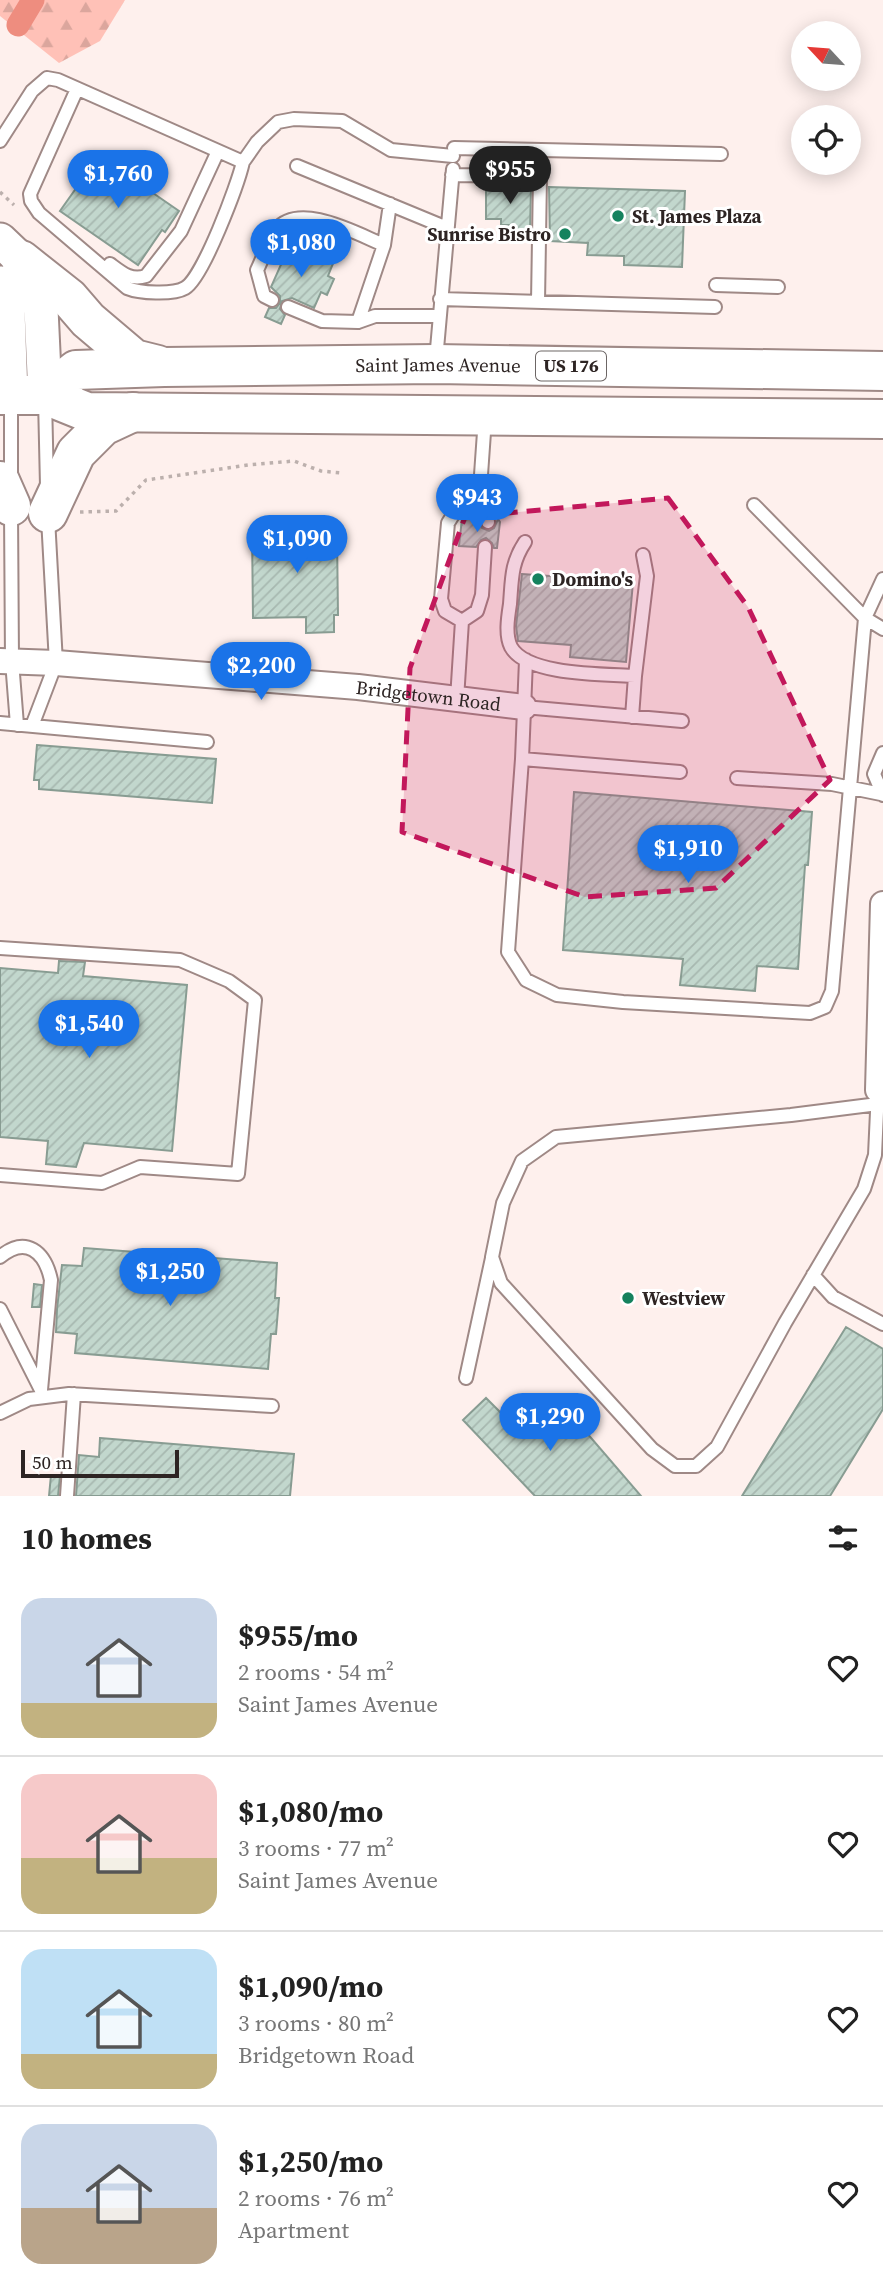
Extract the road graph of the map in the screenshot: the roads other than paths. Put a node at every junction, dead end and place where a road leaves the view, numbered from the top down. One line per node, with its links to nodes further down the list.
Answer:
1 (77, 89): 2 (lane); 3 (lane); 8 (lane)
2 (0, 141)
3 (218, 151): 5 (lane); 8 (lane)
4 (721, 154): 6 (lane)
5 (243, 162): 6 (lane); 8 (lane)
6 (453, 162): 10 (lane); 17 (lane)
7 (297, 166): 9 (lane)
8 (30, 197)
9 (390, 204): 10 (lane); 11 (lane)
10 (447, 228): 15 (lane)
11 (384, 245): 16 (lane); 21 (lane)
12 (7, 261): 23 (main road); 25 (street)
13 (716, 285): 14 (lane)
14 (778, 287)
15 (440, 299): 17 (lane); 20 (lane)
16 (272, 300)
17 (538, 302): 19 (lane)
18 (288, 307): 21 (lane)
19 (715, 307)
20 (439, 316): 21 (lane); 22 (lane)
21 (358, 322)
22 (436, 364): 23 (main road, Saint James Avenue / US 176); 24 (main road, Saint James Avenue / US 176)
23 (164, 367): 25 (main road, Saint James Avenue / US 176)
24 (883, 371)
25 (19, 395): 26 (main road); 30 (lane); 32 (lane)
26 (133, 412): 27 (main road); 32 (main road)
27 (485, 415): 28 (main road); 29 (lane)
28 (883, 419)
29 (480, 489): 33 (lane); 40 (lane)
30 (6, 493): 36 (lane)
31 (754, 505): 39 (lane)
32 (48, 513): 44 (lane)
33 (488, 522)
34 (525, 542): 42 (lane)
35 (485, 547): 40 (lane)
36 (6, 548): 43 (lane)
37 (643, 555): 45 (lane)
38 (881, 588): 39 (lane)
39 (865, 618): 41 (lane); 58 (lane)
40 (462, 621): 46 (lane)
41 (883, 629)
42 (526, 660): 45 (lane); 47 (lane)
43 (6, 661): 44 (street, Bridgetown Road); 51 (lane)
44 (56, 663): 46 (street, Bridgetown Road); 52 (lane)
45 (635, 676): 48 (lane)
46 (457, 699): 47 (street, Bridgetown Road)
47 (524, 707): 48 (lane); 55 (lane)
48 (632, 717): 49 (lane)
49 (682, 721)
50 (0, 723): 51 (lane)
51 (17, 725): 52 (lane)
52 (32, 726): 53 (lane)
53 (207, 742)
54 (883, 753): 59 (lane)
55 (522, 759): 56 (lane); 58 (lane)
56 (680, 772)
57 (737, 778): 58 (lane)
58 (849, 788): 59 (lane)
59 (882, 795)
60 (883, 904): 62 (street)
61 (0, 948): 63 (lane)
62 (880, 1099): 65 (lane); 66 (lane)
63 (0, 1175)
64 (0, 1257): 70 (lane)
65 (492, 1257): 66 (lane); 69 (lane)
66 (813, 1275): 68 (lane)
67 (0, 1309): 70 (lane)
68 (883, 1324)
69 (466, 1378)
70 (43, 1394): 71 (lane); 73 (lane)
71 (74, 1394): 72 (lane); 74 (lane)
72 (272, 1406)
73 (0, 1413)
74 (67, 1496)

